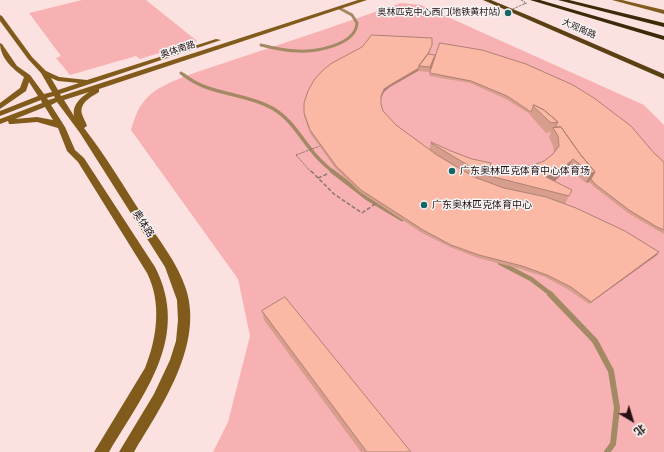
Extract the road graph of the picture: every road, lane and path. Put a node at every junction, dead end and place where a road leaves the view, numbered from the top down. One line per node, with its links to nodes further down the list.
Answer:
1 (344, 0): 26 (street, 奥体南路)
2 (364, 0): 11 (street, 奥体南路)
3 (486, 0): 27 (main road, 大观南路)
4 (499, 0): 22 (main road, 大观南路)
5 (521, 0): 12 (path, bridge)
6 (533, 0): 18 (highway)
7 (539, 0): 17 (highway)
8 (552, 0): 16 (highway)
9 (561, 0): 15 (highway)
10 (615, 0): 13 (street)
11 (339, 8): 19 (lane); 26 (street, 奥体南路)
12 (506, 12)
13 (664, 12)
14 (0, 17): 20 (street, 奥体路)
15 (664, 25)
16 (664, 30)
17 (664, 34)
18 (664, 38)
19 (261, 45)
20 (15, 46): 21 (street); 23 (street, 奥体路)
21 (1, 47): 25 (street, 奥体路)
22 (664, 70)
23 (44, 72): 28 (street); 30 (street, 奥体路)
24 (181, 73): 39 (lane)
25 (28, 76): 31 (street, 奥体路); 32 (street)
26 (121, 76): 28 (street, 奥体南路); 29 (street, 奥体南路)
27 (664, 77)
28 (92, 81): 30 (street, 奥体南路)
29 (106, 84): 30 (street, 奥体南路); 36 (street)
30 (58, 96): 31 (street, 奥体南路); 36 (street, 奥体路)
31 (45, 100): 33 (street, 奥体南路); 34 (street, 奥体南路); 35 (street, 奥体路)
32 (0, 107)
33 (0, 114)
34 (0, 123): 35 (street)
35 (61, 127): 40 (street, 奥体路)
36 (83, 132): 38 (street, 奥体路)
37 (320, 146): 41 (path, bridge)
38 (106, 167): 40 (street); 46 (street, 奥体路)
39 (332, 171): 41 (path); 43 (lane)
40 (90, 173): 45 (street, 奥体路)
41 (317, 179): 42 (path, bridge)
42 (378, 202)
43 (406, 221)
44 (493, 260): 47 (lane)
45 (101, 452)
46 (126, 452)
47 (607, 452)

